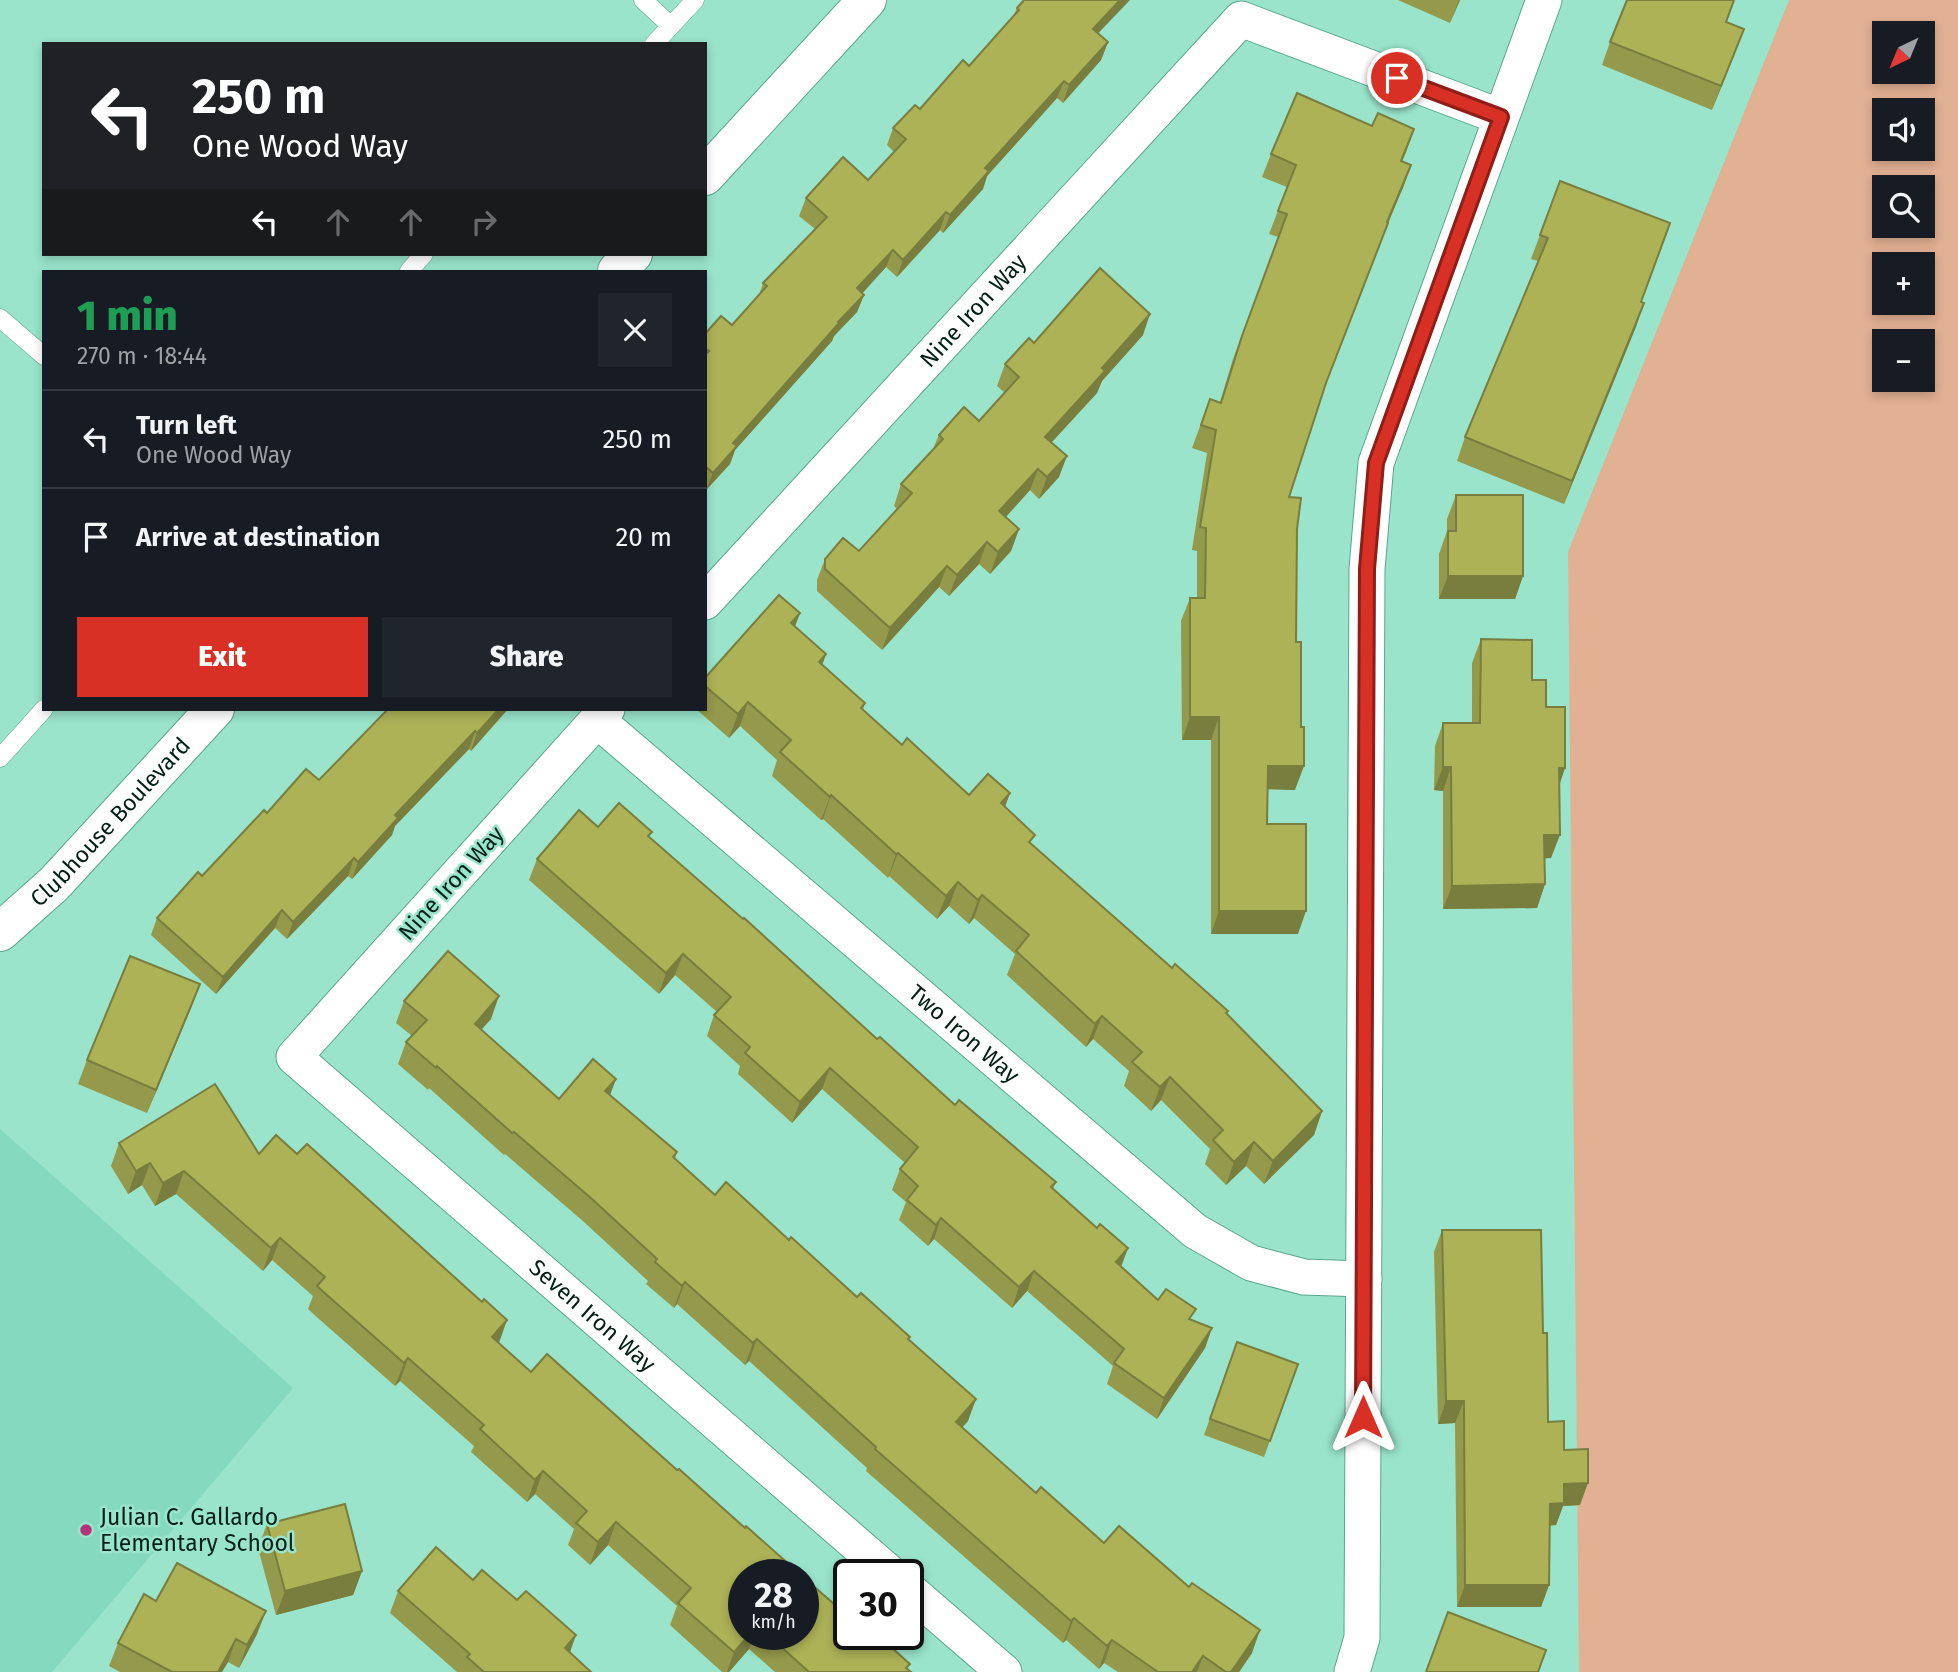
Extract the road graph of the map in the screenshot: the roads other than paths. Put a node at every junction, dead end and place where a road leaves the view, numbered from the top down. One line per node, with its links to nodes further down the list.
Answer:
1 (643, 0): 5 (lane)
2 (695, 0): 5 (lane)
3 (867, 0): 8 (street)
4 (1544, 0): 7 (street)
5 (671, 26): 6 (lane)
6 (656, 42)
7 (1501, 117): 15 (street, Nine Iron Way); 22 (street)
8 (707, 174)
9 (422, 256): 11 (lane)
10 (631, 256): 12 (street)
11 (410, 270)
12 (618, 270)
13 (0, 317): 14 (lane)
14 (42, 354)
15 (707, 600)
16 (42, 711): 19 (lane)
17 (213, 711): 20 (street, Clubhouse Boulevard)
18 (602, 714): 21 (street, Nine Iron Way); 22 (street, Two Iron Way)
19 (0, 758)
20 (0, 932)
21 (294, 1056): 23 (street, Seven Iron Way)
22 (1364, 1279): 26 (street)
23 (874, 1559)
24 (924, 1603): 25 (street)
25 (1004, 1672)
26 (1352, 1672)

